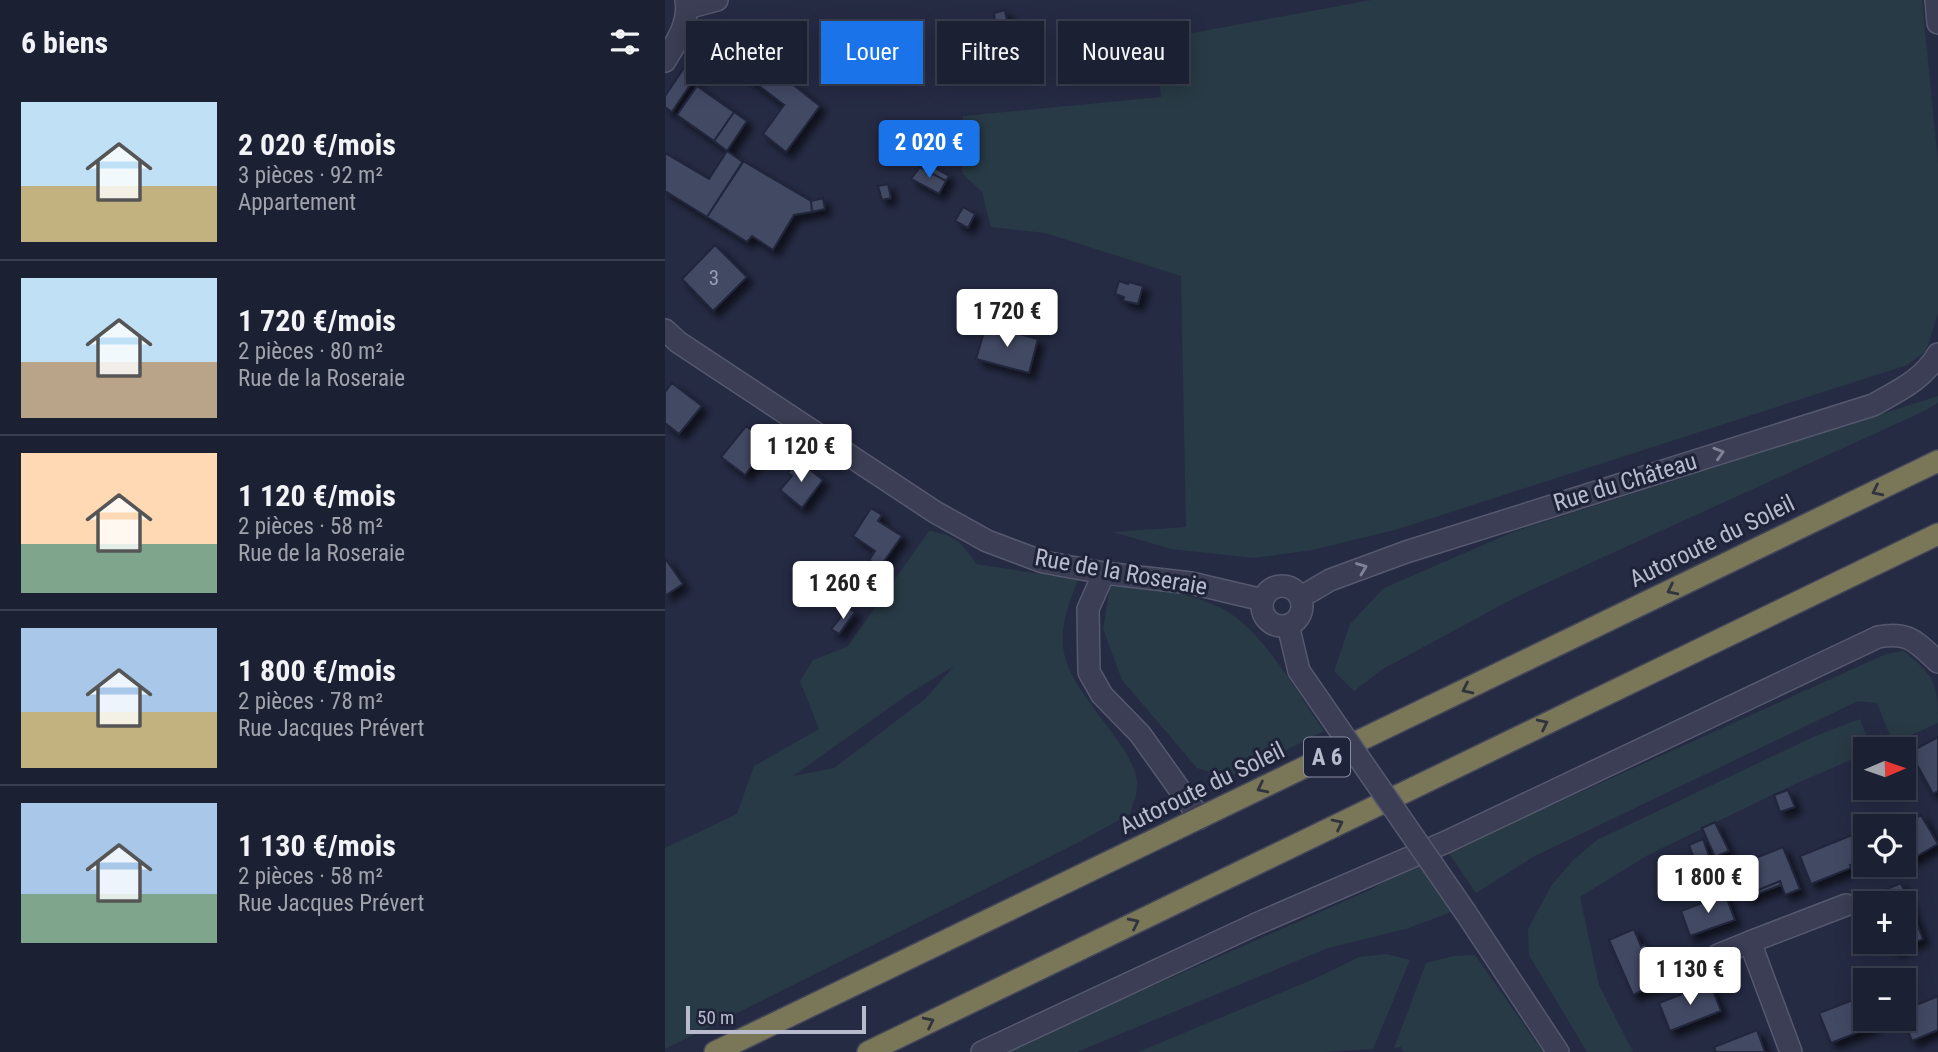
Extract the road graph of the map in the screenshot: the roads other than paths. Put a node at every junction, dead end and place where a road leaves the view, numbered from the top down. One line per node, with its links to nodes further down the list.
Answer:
1 (717, 0): 3 (street)
2 (1936, 0): 4 (street)
3 (686, 4): 5 (street)
4 (1938, 23)
5 (665, 61)
6 (665, 330): 10 (street, Rue de la Roseraie)
7 (1938, 354): 11 (street, Rue du Château, one-way to 7)
8 (1938, 461): 15 (highway, Autoroute du Soleil / A 6, one-way to 15)
9 (1938, 534): 20 (highway, one-way to 9)
10 (1104, 573): 12 (street, Rue de la Roseraie); 15 (street)
11 (1301, 597): 12 (street); 13 (street)
12 (1263, 600): 13 (street)
13 (1288, 625): 22 (street, bridge)
14 (1938, 662): 21 (street)
15 (1200, 818): 19 (highway, Autoroute du Soleil / A 6)
16 (1846, 905): 17 (street)
17 (1750, 942): 18 (street); 23 (street)
18 (1719, 955)
19 (715, 1052)
20 (867, 1052)
21 (982, 1052)
22 (1558, 1052)
23 (1791, 1052)

